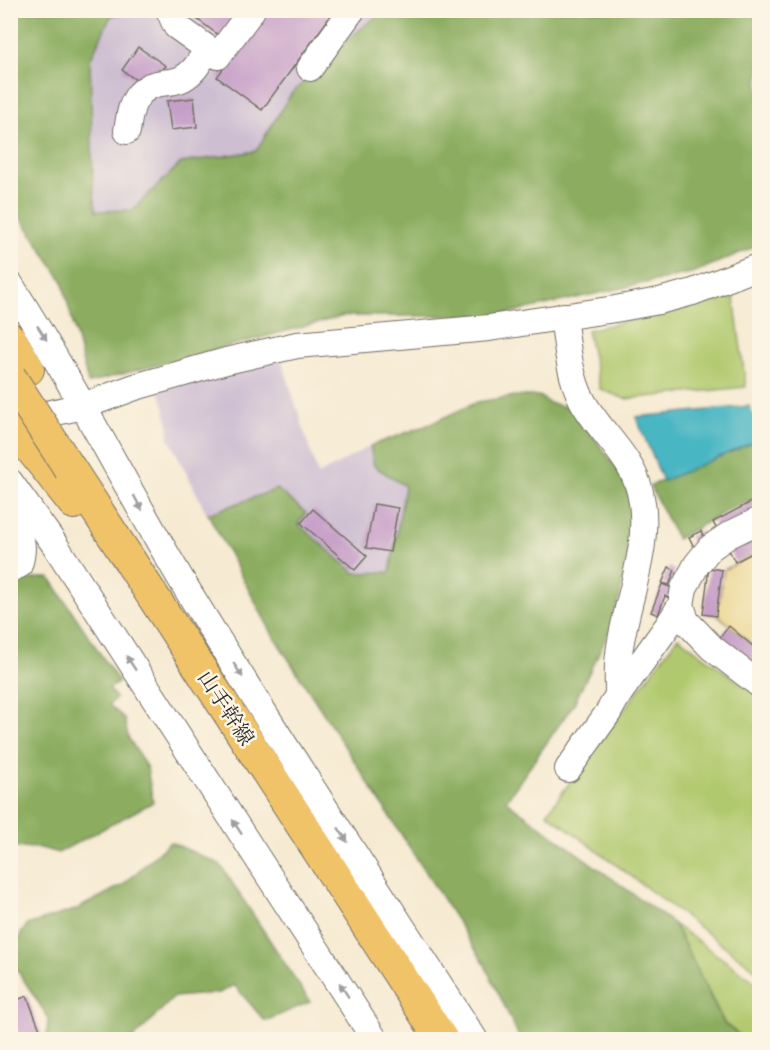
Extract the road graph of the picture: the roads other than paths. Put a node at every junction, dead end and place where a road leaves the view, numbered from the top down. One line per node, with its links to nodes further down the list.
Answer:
1 (169, 10): 4 (street)
2 (252, 10): 4 (street)
3 (352, 10): 5 (street)
4 (208, 49): 6 (street)
5 (310, 68)
6 (127, 131)
7 (759, 266): 9 (street)
8 (10, 284): 12 (street, one-way to 12)
9 (562, 316): 12 (street); 22 (street)
10 (10, 339): 11 (main road, 山手幹線)
11 (19, 373): 14 (main road, 山手幹線, bridge)
12 (83, 406): 13 (street); 26 (street, one-way to 26)
13 (10, 422): 14 (main road)
14 (68, 469): 20 (main road); 20 (main road, 山手幹線)
15 (10, 482): 24 (street, one-way to 15)
16 (10, 520): 18 (street)
17 (759, 520): 19 (street)
18 (10, 569)
19 (681, 605): 21 (street); 22 (street)
20 (202, 671): 25 (main road, 山手幹線)
21 (759, 685)
22 (618, 695): 23 (street)
23 (568, 770)
24 (375, 1040)
25 (442, 1040)
26 (475, 1040)

